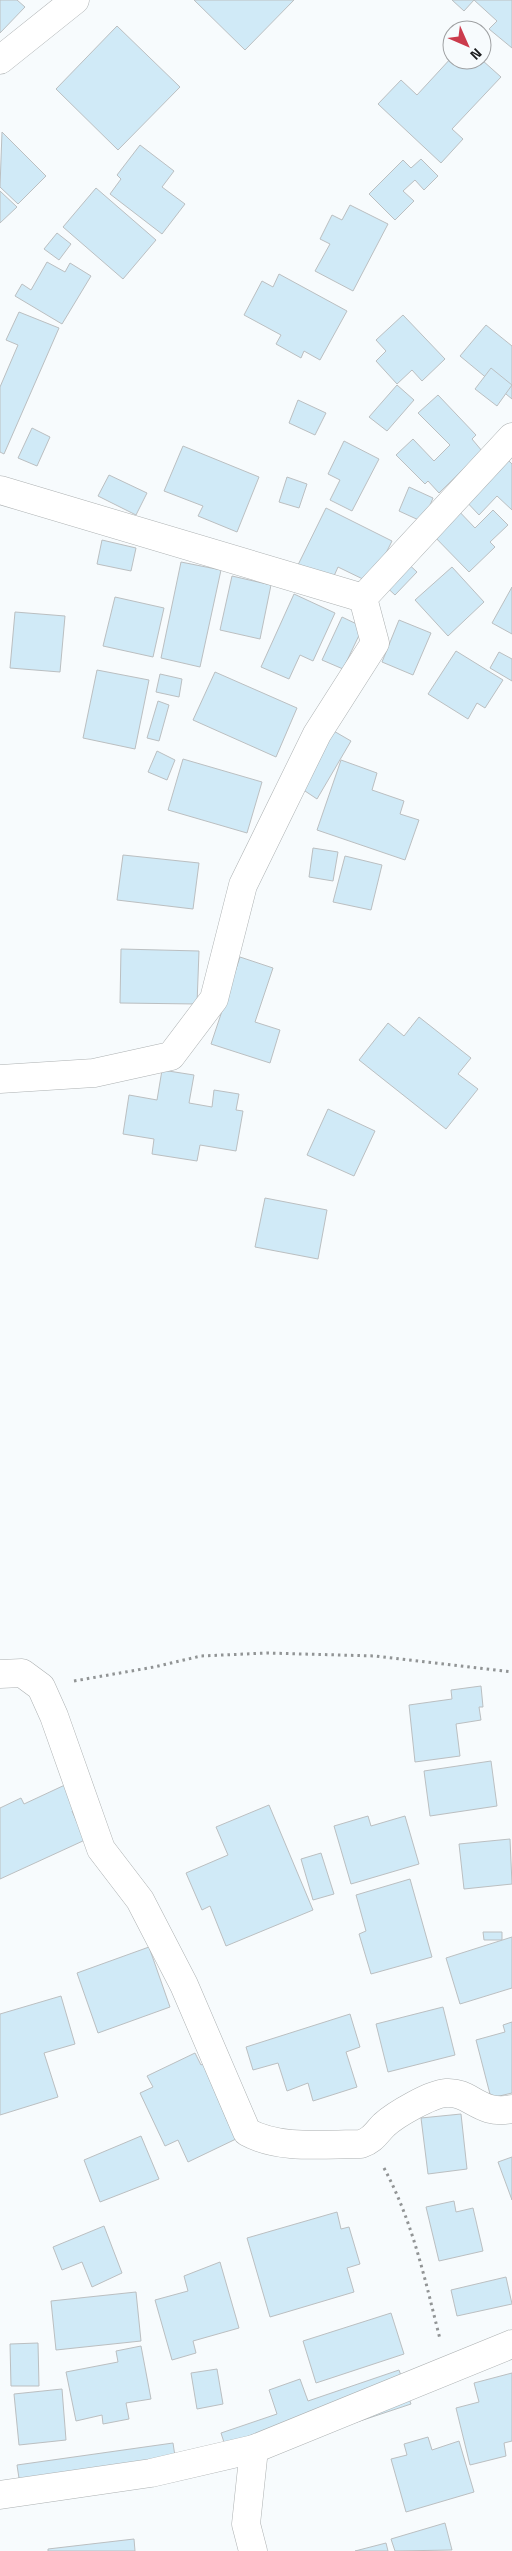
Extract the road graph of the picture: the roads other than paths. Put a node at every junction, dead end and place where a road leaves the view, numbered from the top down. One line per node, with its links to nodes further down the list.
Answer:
1 (75, 0): 2 (street)
2 (0, 60)
3 (512, 437): 5 (street)
4 (0, 490): 5 (street)
5 (363, 598): 6 (street)
6 (0, 1079)
7 (0, 1674): 8 (street)
8 (512, 2109)
9 (512, 2344): 10 (street)
10 (254, 2449): 11 (street); 12 (street)
11 (0, 2495)
12 (253, 2551)

